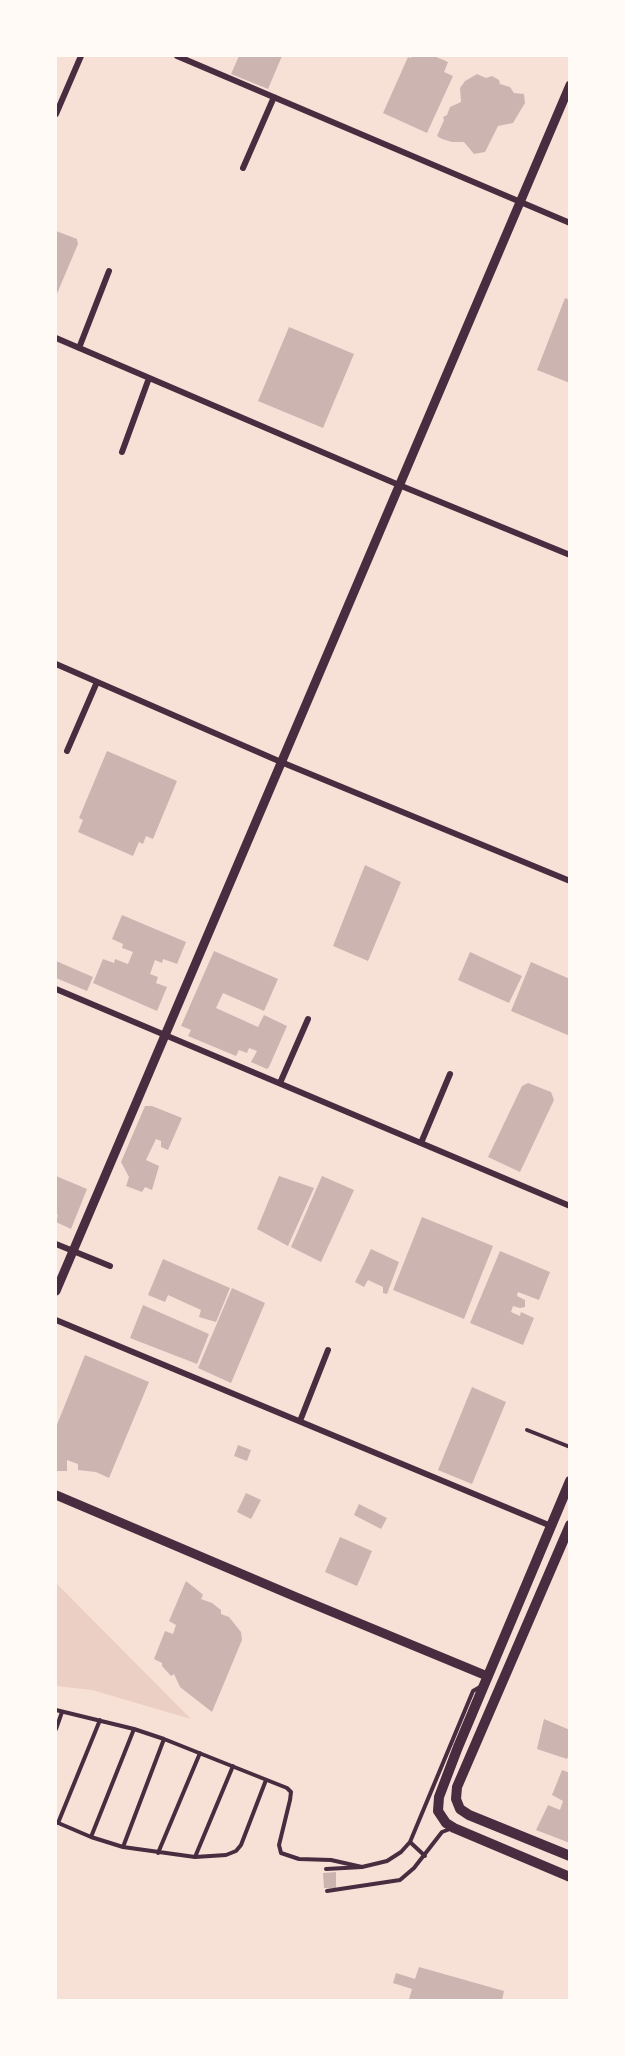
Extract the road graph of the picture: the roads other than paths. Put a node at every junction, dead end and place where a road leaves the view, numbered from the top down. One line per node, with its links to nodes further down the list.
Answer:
1 (81, 56): 6 (street)
2 (177, 56): 4 (street)
3 (200, 56): 4 (street)
4 (196, 63): 7 (street)
5 (570, 84): 10 (street)
6 (59, 97): 8 (street)
7 (274, 97): 9 (street); 10 (street)
8 (56, 114)
9 (243, 168)
10 (519, 202): 11 (street); 17 (street)
11 (570, 223)
12 (109, 271): 14 (street)
13 (56, 338): 14 (street)
14 (79, 348): 15 (street)
15 (149, 378): 16 (street); 17 (street)
16 (122, 452)
17 (399, 485): 18 (street); 22 (street)
18 (570, 555)
19 (56, 664): 20 (street)
20 (96, 682): 21 (street); 22 (street)
21 (68, 751)
22 (281, 762): 23 (street); 26 (street)
23 (570, 881)
24 (56, 992): 26 (street)
25 (308, 1019): 28 (street)
26 (165, 1034): 28 (street); 32 (street)
27 (450, 1074): 29 (street)
28 (280, 1083): 29 (street)
29 (421, 1143): 30 (street)
30 (570, 1206)
31 (56, 1244): 32 (street)
32 (73, 1251): 33 (street); 34 (street)
33 (110, 1266)
34 (56, 1291)
35 (56, 1320): 37 (street)
36 (328, 1350): 37 (street)
37 (300, 1421): 42 (street)
38 (527, 1430): 39 (lane)
39 (570, 1447)
40 (570, 1481): 42 (main road)
41 (56, 1495): 44 (street)
42 (551, 1526): 44 (main road)
43 (569, 1529): 61 (main road)
44 (486, 1680): 55 (main road); 57 (lane)
45 (56, 1710): 46 (lane)
46 (62, 1712): 47 (lane); 48 (lane)
47 (100, 1720): 49 (lane); 54 (lane)
48 (56, 1729)
49 (134, 1729): 50 (lane); 56 (lane)
50 (164, 1739): 51 (lane); 58 (lane)
51 (200, 1753): 52 (lane); 59 (lane)
52 (233, 1766): 53 (lane); 62 (lane)
53 (266, 1780): 62 (lane); 63 (lane)
54 (57, 1823): 56 (lane)
55 (454, 1828): 60 (lane); 65 (main road)
56 (91, 1837): 58 (lane)
57 (410, 1842): 60 (lane); 63 (lane)
58 (123, 1847): 59 (lane)
59 (158, 1853): 62 (lane)
60 (424, 1856): 66 (lane)
61 (570, 1856)
62 (195, 1857)
63 (362, 1867): 64 (lane)
64 (326, 1869)
65 (570, 1877)
66 (327, 1891)

